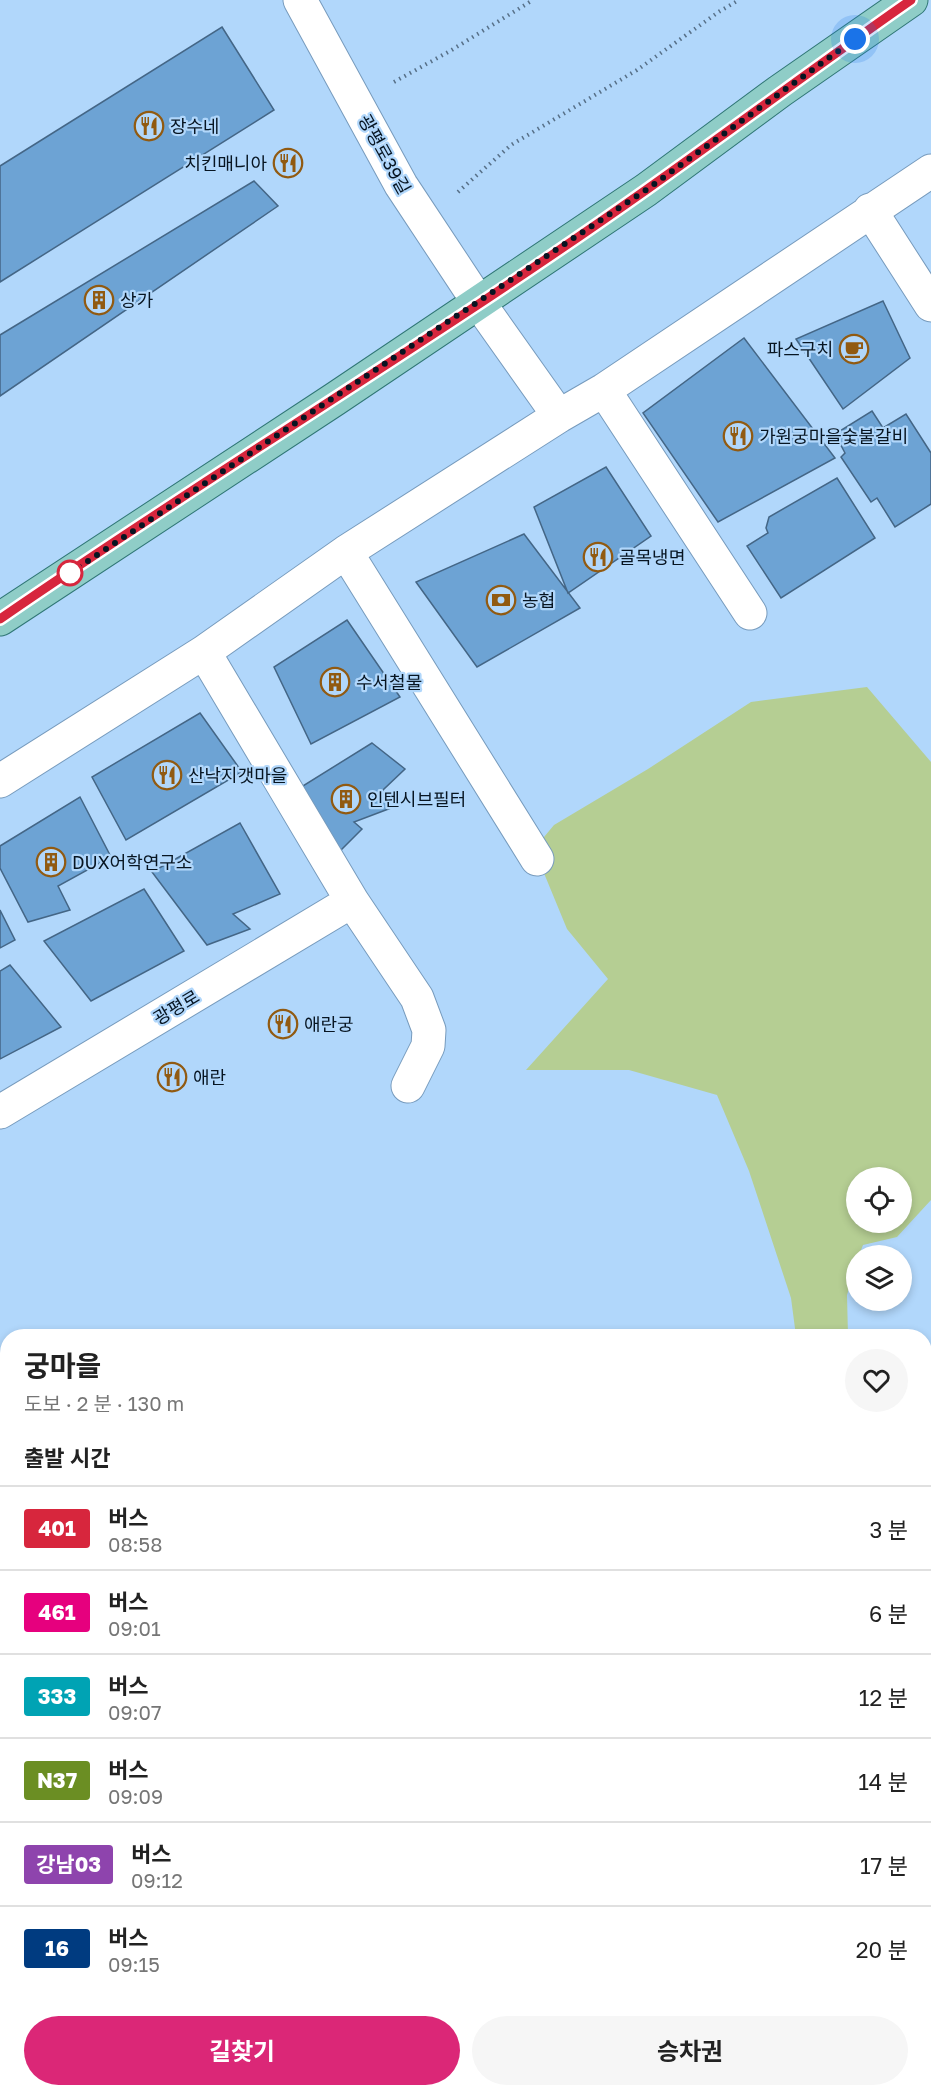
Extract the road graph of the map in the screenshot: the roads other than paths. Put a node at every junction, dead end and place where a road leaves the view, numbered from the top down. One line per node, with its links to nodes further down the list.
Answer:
1 (300, 0): 5 (street, 광평로39길)
2 (911, 0): 5 (main road)
3 (931, 171): 4 (street)
4 (870, 210): 6 (street); 7 (street)
5 (478, 303): 8 (street, 광평로39길); 11 (main road)
6 (931, 305)
7 (604, 390): 8 (street); 10 (street)
8 (559, 416): 9 (street)
9 (346, 552): 12 (street); 14 (street)
10 (750, 613)
11 (0, 619)
12 (204, 652): 13 (street); 15 (street)
13 (0, 781)
14 (537, 859)
15 (352, 901): 16 (street); 17 (street, 광평로)
16 (408, 1086)
17 (0, 1113)

